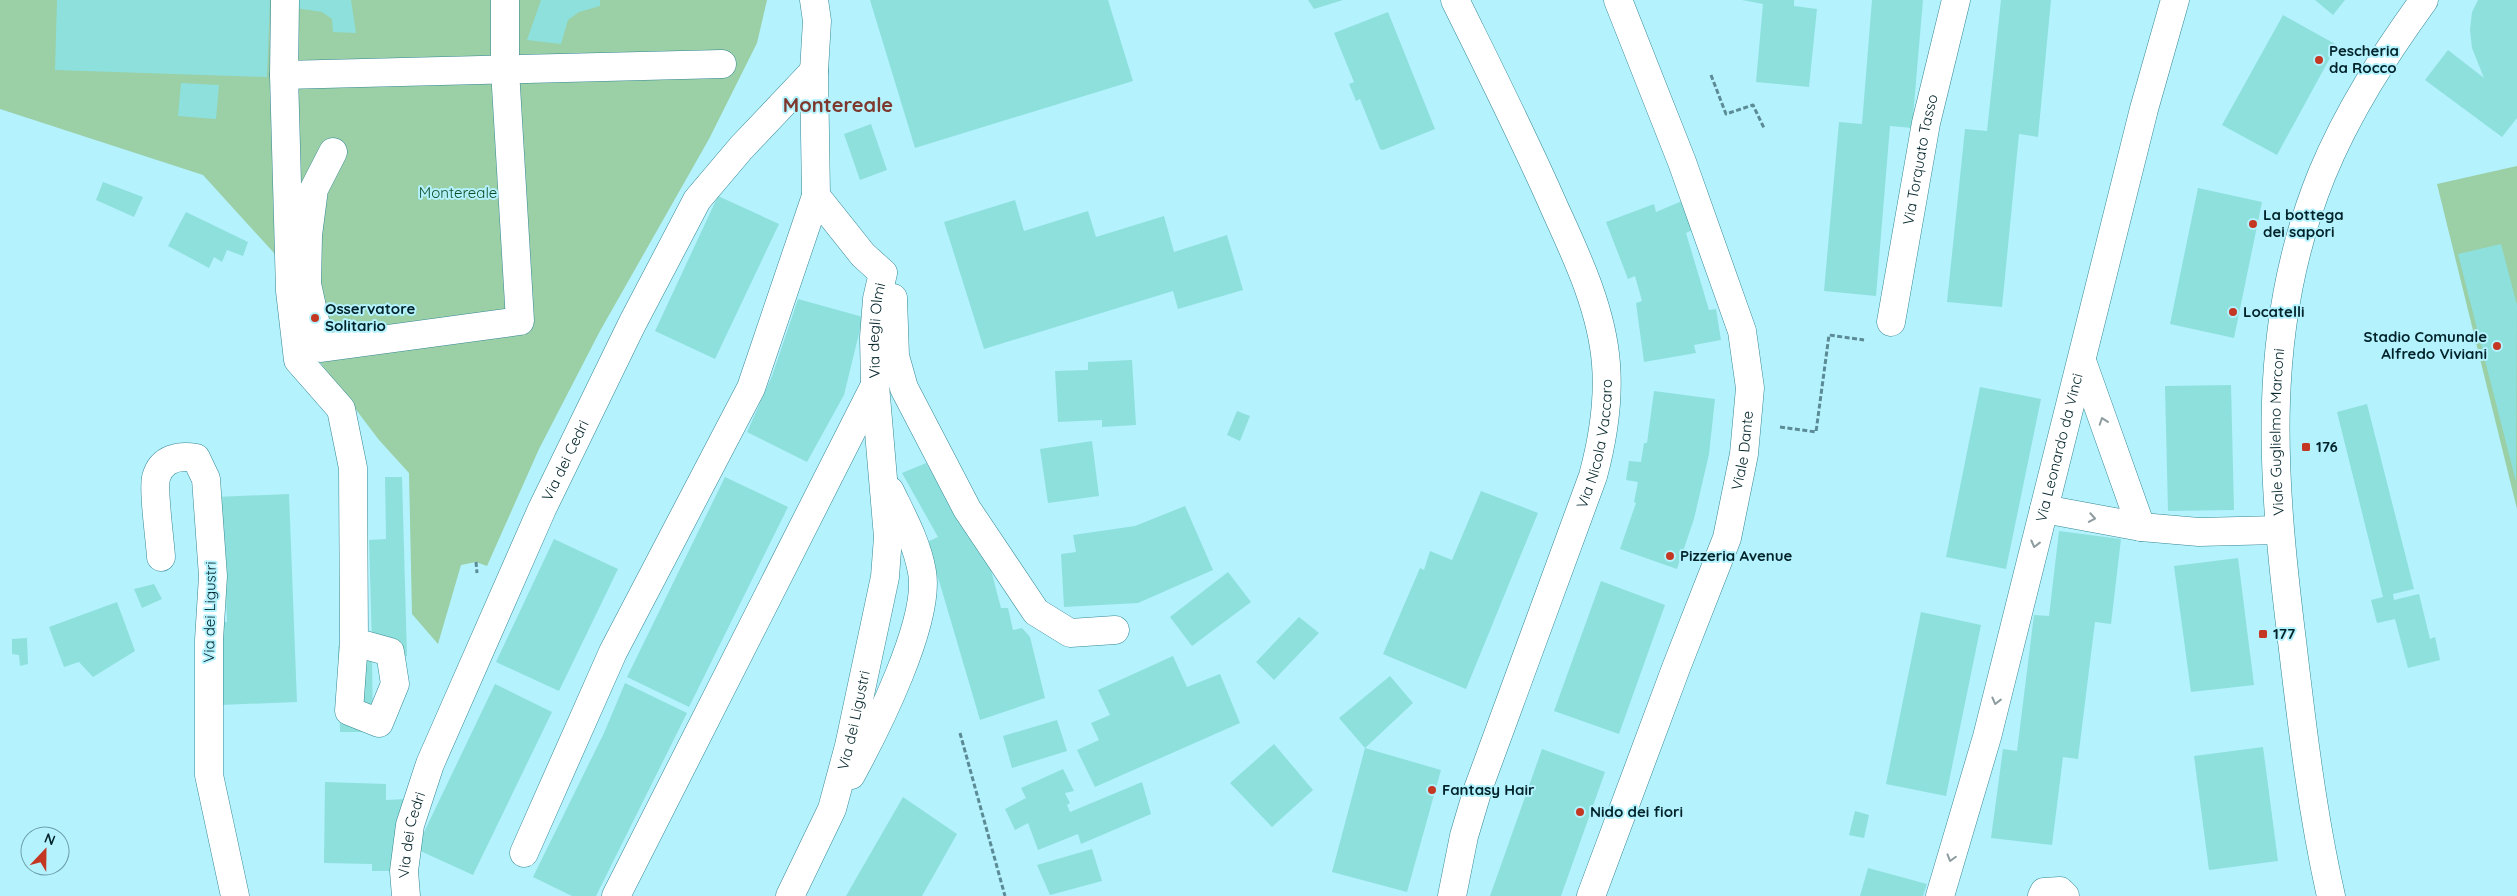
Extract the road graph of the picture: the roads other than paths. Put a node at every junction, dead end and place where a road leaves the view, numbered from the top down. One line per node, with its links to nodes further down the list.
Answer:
1 (285, 0): 12 (street)
2 (505, 0): 10 (street)
3 (814, 0): 11 (street)
4 (1455, 0): 33 (street, Via Nicola Vaccaro)
5 (1618, 0): 34 (street, Viale Dante)
6 (1956, 0): 16 (street, Via Torquato Tasso)
7 (2175, 0): 17 (street, Via Leonardo da Vinci)
8 (2424, 0): 22 (street, Viale Guglielmo Marconi)
9 (722, 64): 10 (street)
10 (505, 70): 12 (street); 13 (street)
11 (814, 71): 14 (street); 30 (street, Via dei Cedri)
12 (284, 75): 26 (street)
13 (333, 152)
14 (816, 196): 15 (street, Via degli Olmi); 28 (street)
15 (883, 273): 18 (street, Via degli Olmi); 25 (street)
16 (1891, 322)
17 (2082, 361): 20 (street, Via Leonardo da Vinci); 21 (street, one-way to 17)
18 (875, 384): 19 (street, Via degli Olmi); 31 (street)
19 (883, 477): 23 (street, Via degli Olmi); 27 (street)
20 (2044, 509): 21 (street, one-way to 21); 35 (street, Via Leonardo da Vinci, one-way to 35)
21 (2141, 527): 22 (street)
22 (2278, 530): 38 (street, Viale Guglielmo Marconi)
23 (888, 537): 27 (street, Via dei Ligustri)
24 (162, 557): 29 (street, Via dei Ligustri)
25 (1115, 630)
26 (354, 642)
27 (832, 809): 32 (street, Via dei Ligustri)
28 (524, 852)
29 (235, 896)
30 (406, 896)
31 (616, 896)
32 (790, 896)
33 (1452, 896)
34 (1591, 896)
35 (1940, 896)
36 (2042, 896): 37 (street)
37 (2065, 896)
38 (2331, 896)

